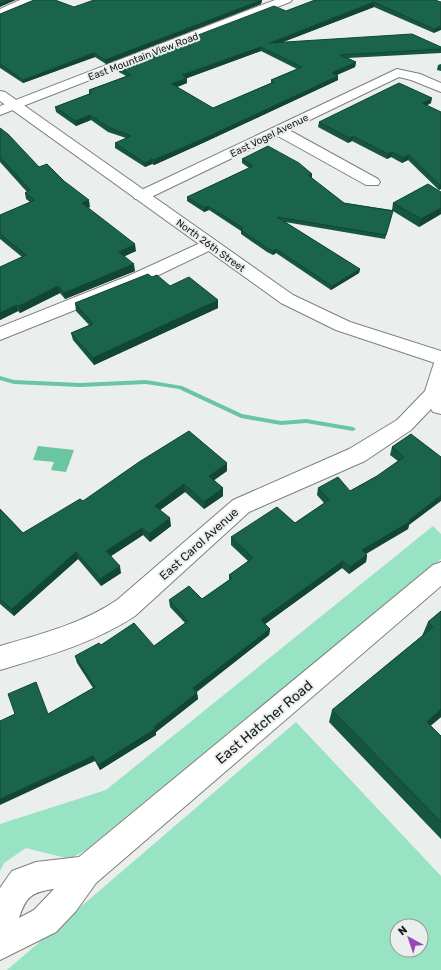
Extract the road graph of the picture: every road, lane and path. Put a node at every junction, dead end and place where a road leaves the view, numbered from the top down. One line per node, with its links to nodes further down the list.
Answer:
1 (30, 0): 5 (street)
2 (286, 0): 8 (street, East Mountain View Road)
3 (436, 0): 4 (street)
4 (441, 2)
5 (0, 14)
6 (441, 88): 9 (street, East Vogel Avenue)
7 (0, 95): 8 (street, North 26th Street)
8 (7, 108): 11 (street, North 26th Street)
9 (278, 130): 10 (street); 11 (street, East Vogel Avenue)
10 (372, 182)
11 (141, 196): 12 (street, North 26th Street)
12 (210, 244): 13 (street); 14 (street, North 26th Street)
13 (0, 334)
14 (441, 358)
15 (441, 368): 16 (street)
16 (437, 401): 18 (street, East Carol Avenue)
17 (441, 572): 19 (street, East Hatcher Road)
18 (0, 658)
19 (85, 872): 20 (street); 21 (street, East Hatcher Road)
20 (0, 927)
21 (0, 944)

